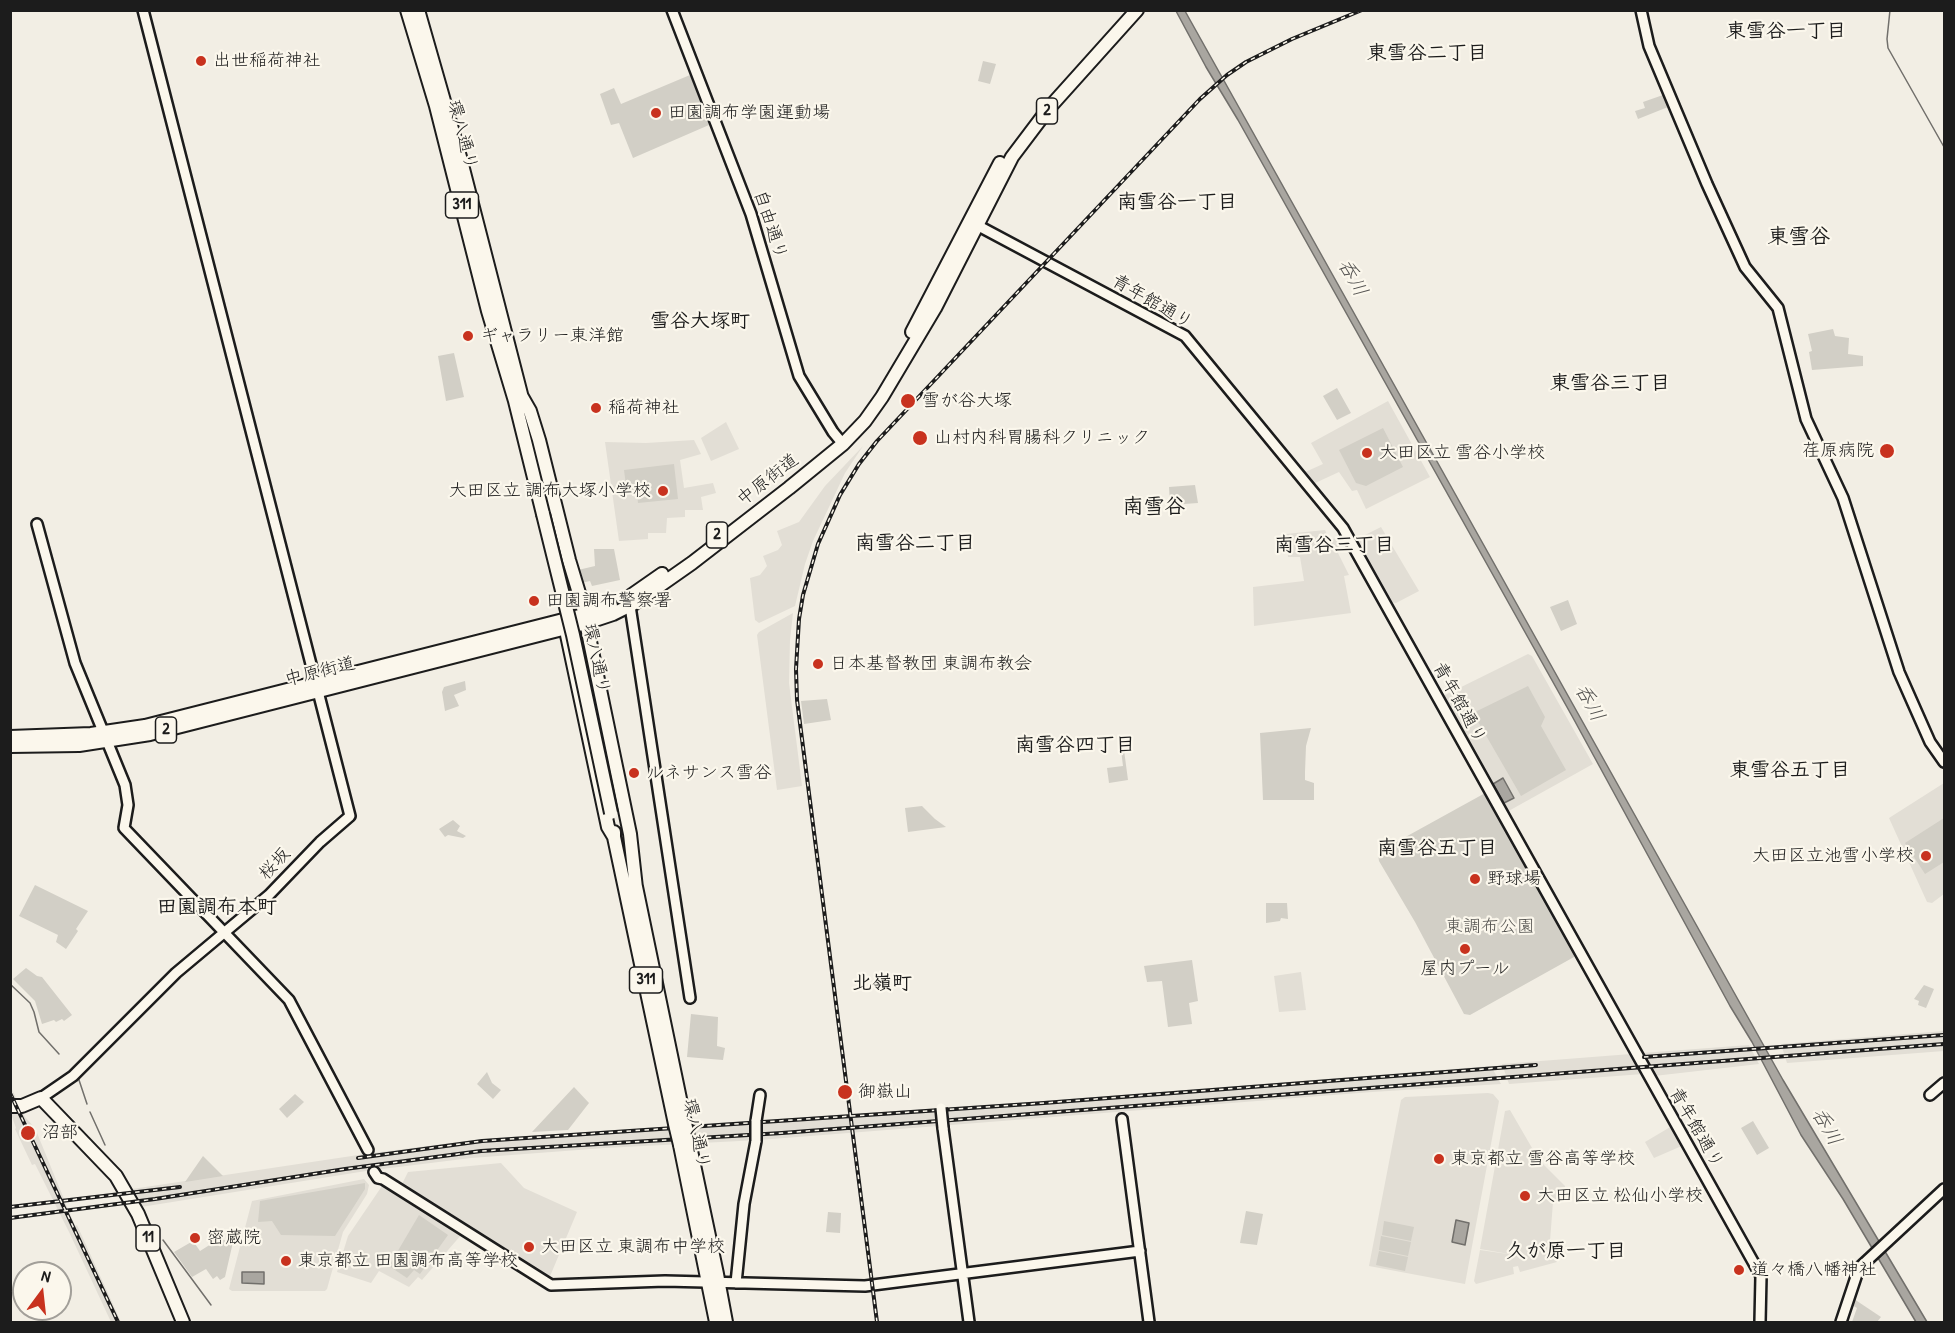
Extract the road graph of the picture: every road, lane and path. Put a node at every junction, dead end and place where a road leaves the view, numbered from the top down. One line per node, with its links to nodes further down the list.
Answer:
1 (143, 10): 17 (street)
2 (407, 10): 9 (main road, 環八通り / 311)
3 (418, 10): 9 (main road, 環八通り / 311)
4 (672, 10): 10 (street, 自由通り)
5 (1128, 10): 8 (main road, 中原街道 / 2)
6 (1137, 10): 8 (main road, 中原街道 / 2)
7 (1641, 10): 21 (street)
8 (973, 224): 10 (main road, 中原街道 / 2); 47 (street, 青年館通り)
9 (518, 399): 12 (main road, 311); 13 (main road); 22 (main road, 環八通り / 311)
10 (838, 438): 14 (main road, 中原街道 / 2); 15 (main road, 中原街道 / 2)
11 (37, 524): 19 (street)
12 (569, 560): 13 (main road); 15 (main road, 311)
13 (550, 565): 16 (main road)
14 (630, 606): 15 (main road, 中原街道 / 2); 26 (street)
15 (585, 619): 16 (main road, 中原街道 / 2); 24 (main road, 311)
16 (565, 623): 17 (main road, 中原街道 / 2); 23 (main road)
17 (316, 687): 19 (main road, 中原街道 / 2); 25 (street, 桜坂)
18 (10, 737): 19 (main road, 中原街道 / 2)
19 (106, 737): 20 (main road, 中原街道 / 2); 25 (street)
20 (10, 746)
21 (1944, 762)
22 (615, 812): 23 (main road, 環八通り / 311); 24 (main road, 環八通り / 311)
23 (614, 837): 34 (main road, 環八通り / 311)
24 (636, 888): 34 (main road, 環八通り / 311)
25 (224, 933): 30 (street, 桜坂); 35 (street)
26 (690, 998)
27 (1944, 1083): 29 (street)
28 (760, 1095): 41 (street, bridge)
29 (1930, 1095)
30 (41, 1098): 31 (main road); 42 (main road, 11)
31 (10, 1106)
32 (941, 1108): 39 (street, bridge)
33 (1122, 1119): 38 (street)
34 (680, 1123): 40 (main road, 環八通り / 311, bridge)
35 (368, 1150)
36 (374, 1172): 40 (street)
37 (1944, 1189): 48 (street)
38 (1140, 1251): 39 (street); 46 (street)
39 (963, 1274): 41 (street); 45 (street)
40 (714, 1282): 41 (street); 43 (main road, 環八通り / 311); 44 (main road, 環八通り / 311)
41 (736, 1283)
42 (183, 1323)
43 (716, 1323)
44 (726, 1323)
45 (969, 1323)
46 (1149, 1323)
47 (1760, 1323)
48 (1841, 1323)

